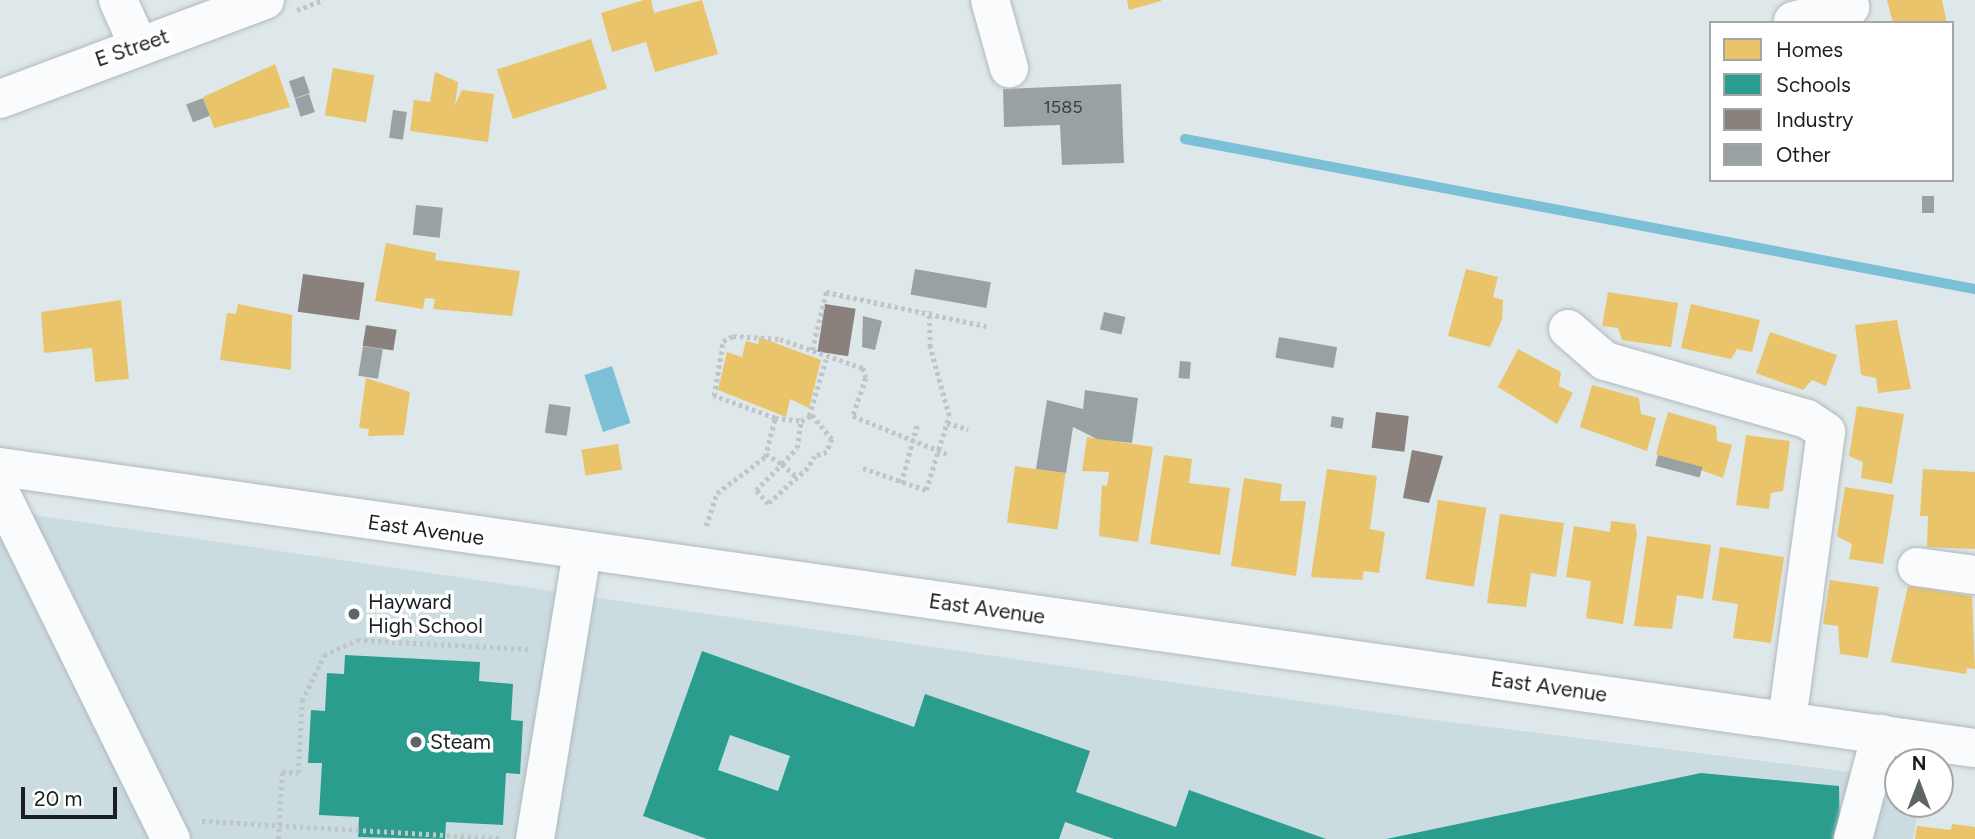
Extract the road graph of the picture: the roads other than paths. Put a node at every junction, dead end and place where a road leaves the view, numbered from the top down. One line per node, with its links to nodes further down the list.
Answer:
1 (118, 0): 6 (street)
2 (990, 0): 7 (street)
3 (1846, 0): 5 (street)
4 (257, 1): 6 (street, E Street)
5 (1793, 21)
6 (138, 45): 8 (street, E Street)
7 (1009, 68)
8 (0, 99)
9 (1568, 329): 15 (street)
10 (0, 467): 12 (street, East Avenue)
11 (0, 492): 18 (street)
12 (582, 552): 15 (street, East Avenue); 19 (street)
13 (1917, 567): 14 (street)
14 (1975, 575)
15 (1787, 720): 16 (street, East Avenue)
16 (1881, 734): 17 (street, East Avenue); 20 (street)
17 (1975, 748)
18 (187, 830)
19 (534, 839)
20 (1853, 839)

